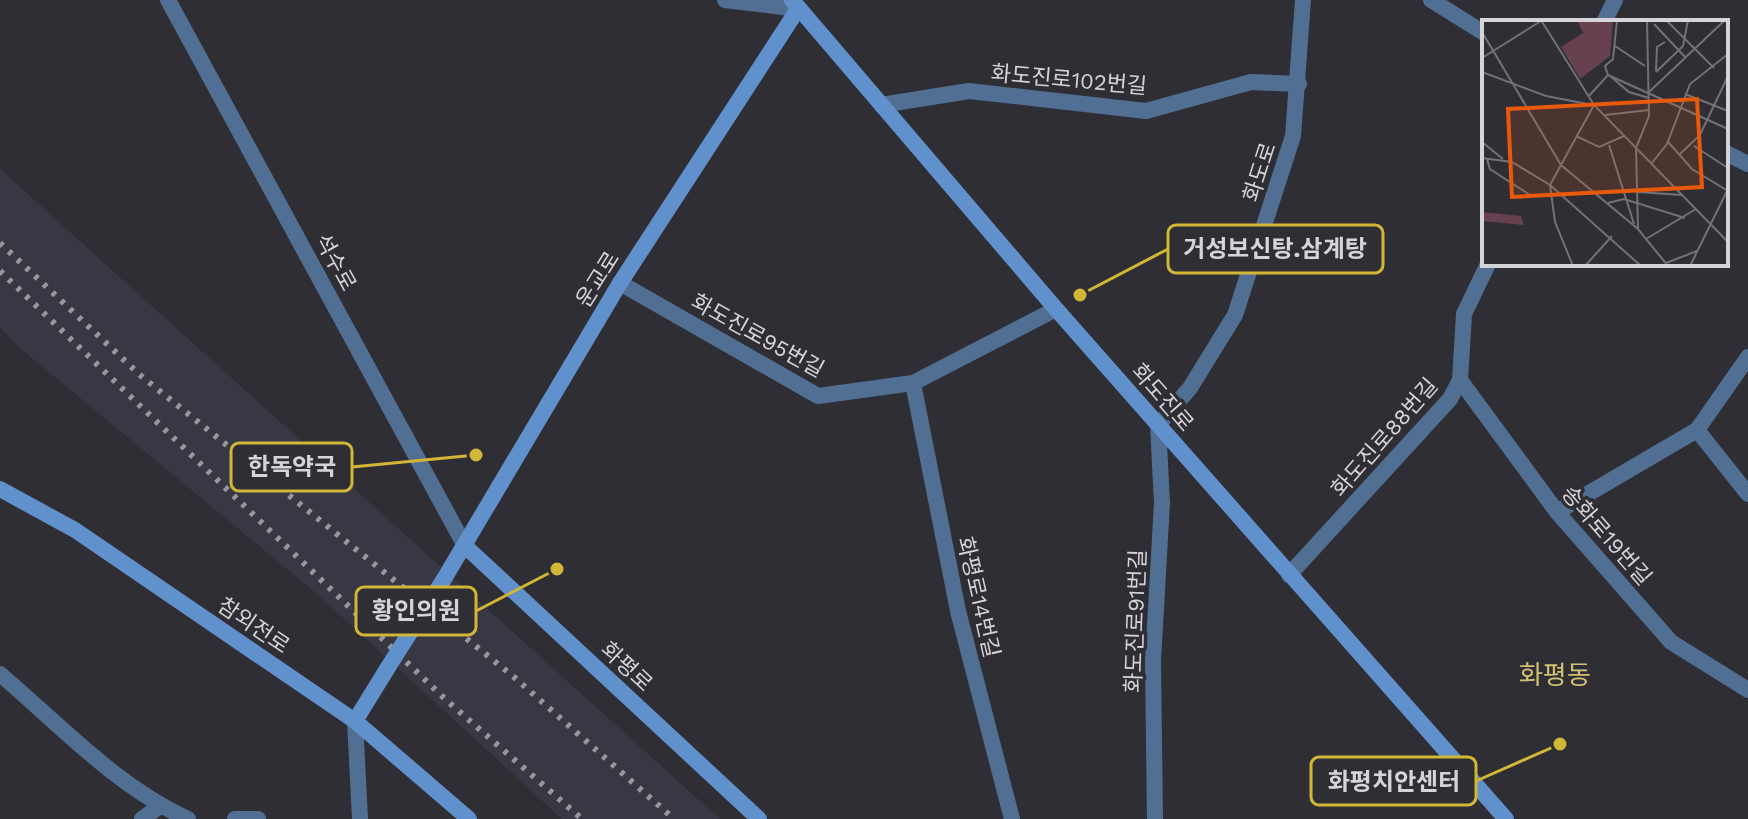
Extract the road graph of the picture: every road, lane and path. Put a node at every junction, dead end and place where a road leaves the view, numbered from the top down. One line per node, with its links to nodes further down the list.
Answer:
1 (168, 0): 24 (street, 석수로)
2 (725, 0): 6 (street)
3 (1303, 0): 9 (street, 화도로)
4 (1431, 0): 8 (street)
5 (1615, 0): 7 (street)
6 (795, 5): 10 (street, 화도진로); 14 (street, 운교로)
7 (1605, 20)
8 (1482, 32)
9 (1299, 84): 10 (street, 화도진로102번길); 19 (street, 화도로)
10 (881, 105): 15 (street, 화도진로)
11 (1728, 154): 12 (street)
12 (1748, 164)
13 (1487, 266): 17 (street, 화도진로88번길)
14 (620, 283): 18 (street, 화도진로95번길); 24 (street, 운교로)
15 (1056, 309): 18 (street, 화도진로95번길); 19 (street, 화도진로)
16 (1748, 357): 20 (street)
17 (1460, 380): 23 (street, 송화로19번길); 25 (street, 화도진로88번길)
18 (913, 383): 37 (street, 화평로14번길)
19 (1158, 425): 25 (street, 화도진로); 38 (street, 화도진로91번길)
20 (1697, 430): 22 (street); 23 (street)
21 (0, 489): 28 (street, 참외전로)
22 (1748, 494)
23 (1557, 512): 27 (street, 송화로19번길)
24 (465, 546): 28 (street, 운교로, bridge); 36 (street, 화평로)
25 (1289, 575): 39 (street, 화도진로)
26 (0, 674): 29 (street)
27 (1748, 690)
28 (355, 721): 34 (street); 35 (street, 참외전로)
29 (160, 806): 30 (street); 31 (street)
30 (142, 819)
31 (188, 819)
32 (235, 819): 33 (street)
33 (258, 819)
34 (360, 819)
35 (469, 819)
36 (759, 819)
37 (1012, 819)
38 (1155, 819)
39 (1506, 819)

